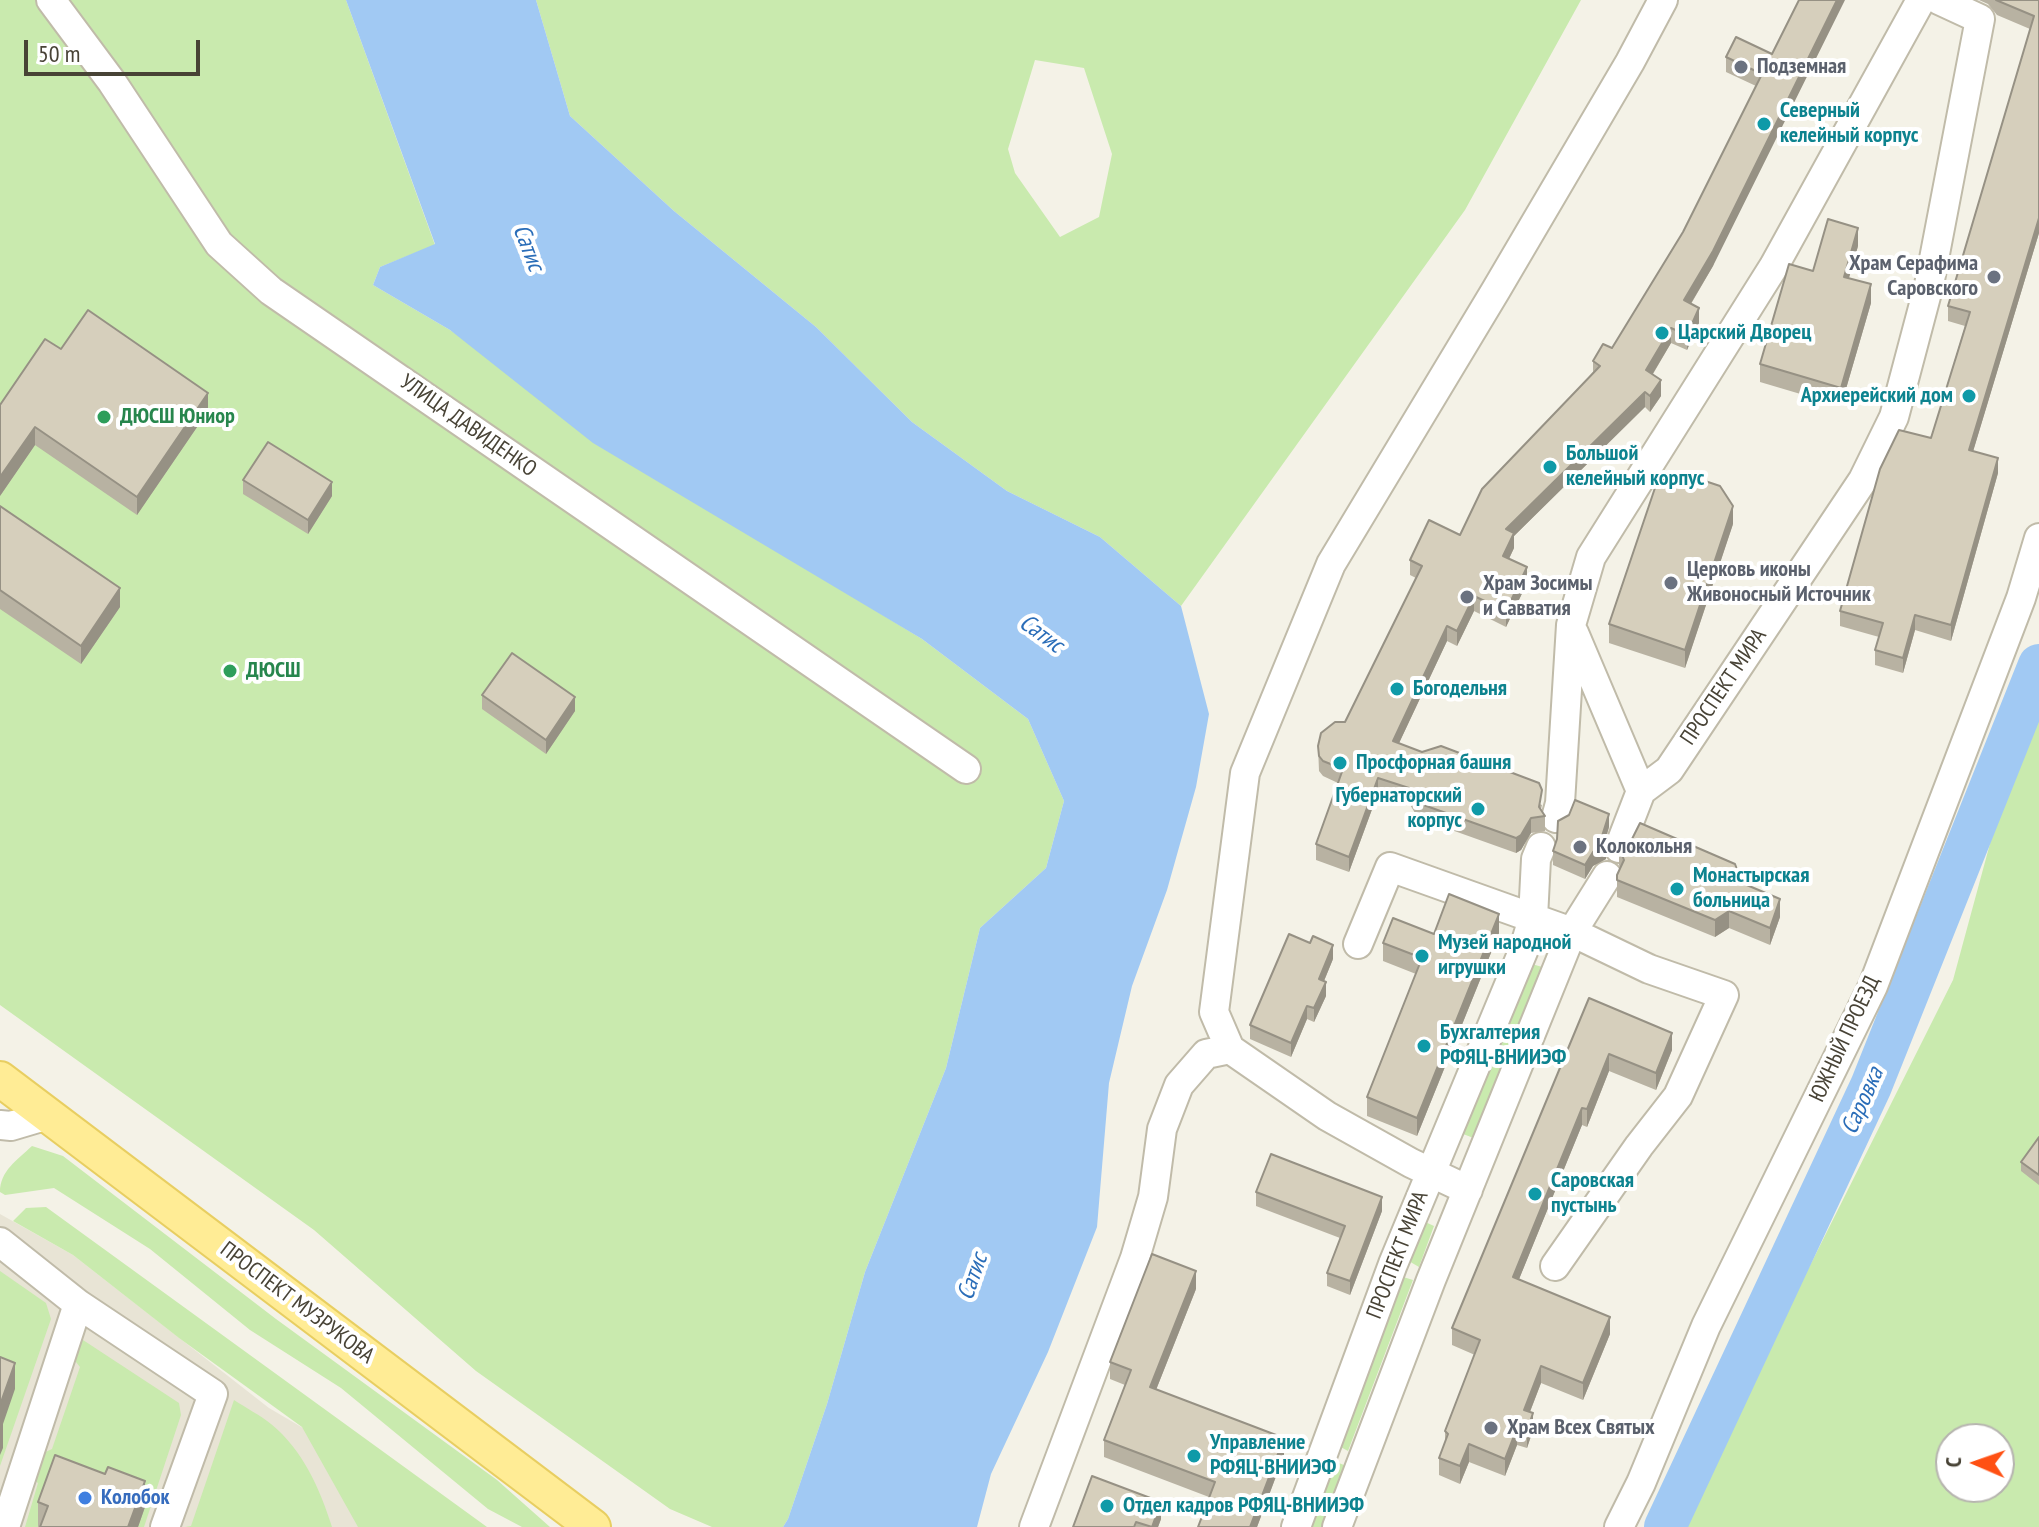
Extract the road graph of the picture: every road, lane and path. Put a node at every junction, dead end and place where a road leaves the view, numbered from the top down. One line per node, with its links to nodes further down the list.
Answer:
1 (51, 0): 7 (street, УЛИЦА ДАВИДЕНКО)
2 (1663, 0): 16 (street)
3 (1921, 0): 6 (street)
4 (1939, 0): 8 (street, ПРОСПЕКТ МИРА)
5 (2039, 538): 31 (street, ЮЖНЫЙ ПРОЕЗД)
6 (1571, 625): 8 (street); 9 (street)
7 (966, 769)
8 (1641, 791): 11 (street, ПРОСПЕКТ МИРА)
9 (1556, 818)
10 (1541, 847): 13 (street, ПРОСПЕКТ МИРА)
11 (1619, 848)
12 (1607, 876): 14 (street, ПРОСПЕКТ МИРА)
13 (1533, 918): 14 (street); 15 (street); 20 (street, ПРОСПЕКТ МИРА)
14 (1572, 932): 21 (street, ПРОСПЕКТ МИРА); 23 (street)
15 (1358, 944)
16 (1230, 1049): 20 (street); 28 (street)
17 (0, 1079): 18 (main road, ПРОСПЕКТ МУЗРУКОВА)
18 (48, 1115): 19 (street); 27 (main road, ПРОСПЕКТ МУЗРУКОВА)
19 (4, 1130)
20 (1430, 1172): 21 (street); 29 (street, ПРОСПЕКТ МИРА)
21 (1468, 1190): 30 (street, ПРОСПЕКТ МИРА)
22 (0, 1242): 24 (street)
23 (1555, 1266)
24 (78, 1304): 25 (street); 26 (street)
25 (5, 1527)
26 (165, 1527)
27 (593, 1527)
28 (1034, 1527)
29 (1296, 1527)
30 (1337, 1527)
31 (1619, 1527)

